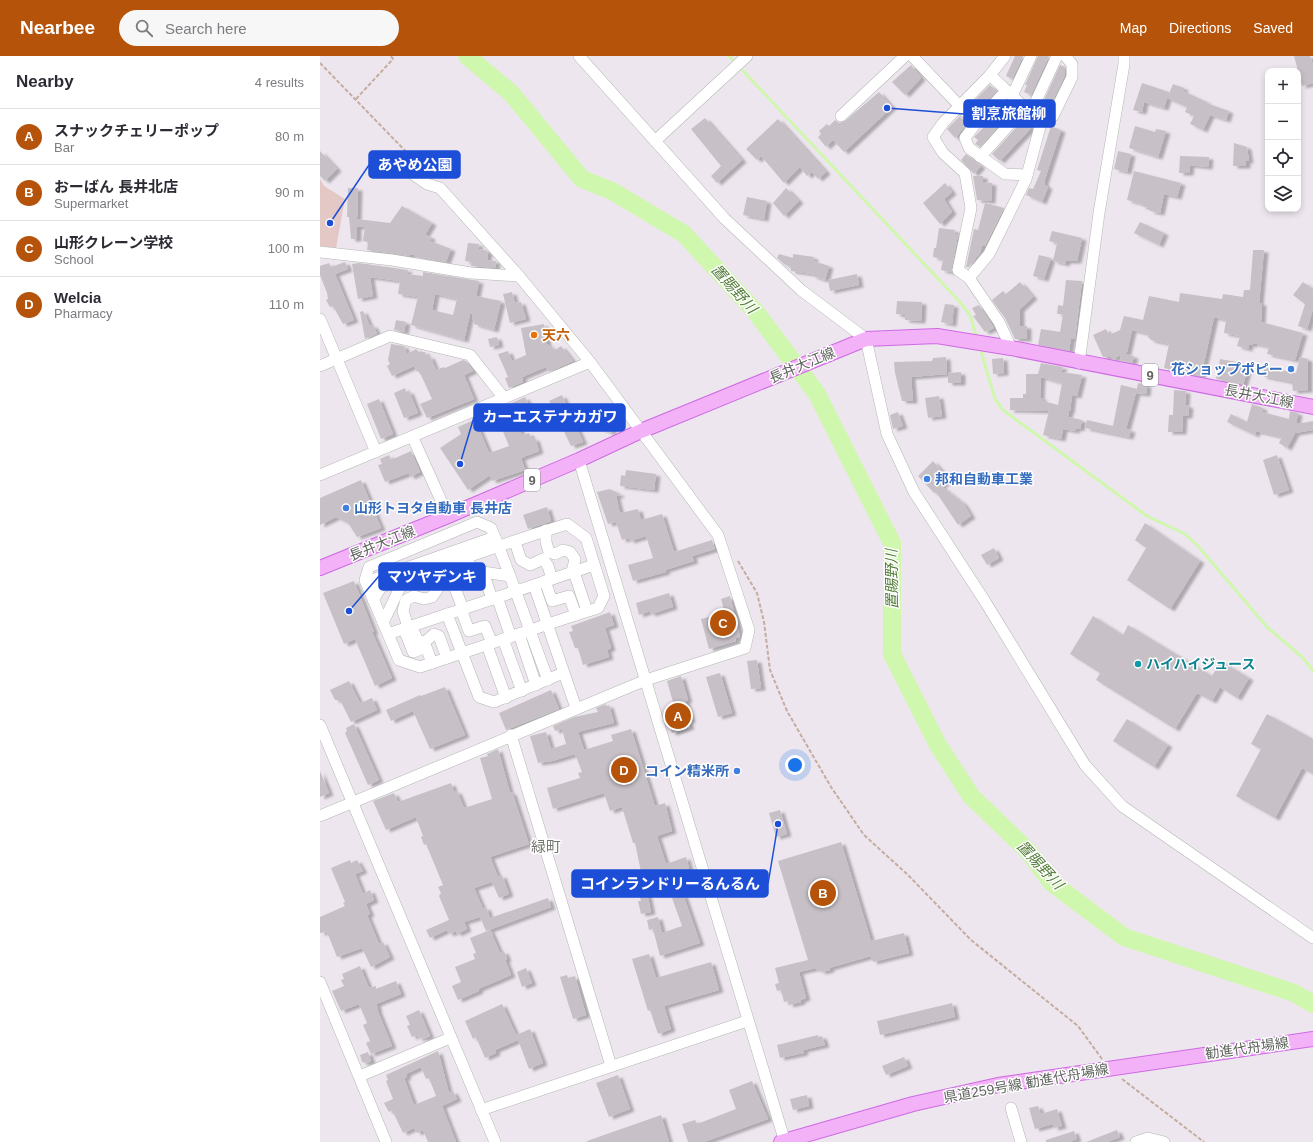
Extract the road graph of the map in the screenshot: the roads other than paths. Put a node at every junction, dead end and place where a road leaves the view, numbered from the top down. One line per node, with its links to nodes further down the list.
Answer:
1 (579, 56): 17 (street)
2 (747, 56): 17 (street)
3 (905, 56): 14 (street)
4 (912, 56): 12 (street)
5 (1005, 56): 10 (street)
6 (1032, 56): 11 (street)
7 (1057, 56): 13 (street)
8 (1065, 56): 16 (street)
9 (1124, 56): 29 (street)
10 (990, 75): 11 (street); 12 (street)
11 (1009, 93): 13 (street); 15 (street)
12 (959, 105): 15 (street); 23 (street)
13 (1027, 111): 16 (street); 18 (street)
14 (842, 116)
15 (976, 123): 18 (street)
16 (1041, 123): 20 (street)
17 (655, 141): 25 (street)
18 (980, 157): 20 (street)
19 (407, 170): 22 (street)
20 (1027, 175): 23 (street)
21 (320, 252): 22 (street)
22 (519, 276): 28 (street)
23 (969, 278): 26 (street)
24 (320, 319): 27 (street)
25 (866, 339): 26 (main road, 長井大江線 / 9); 33 (main road, 長井大江線 / 9); 78 (street)
26 (1011, 348): 29 (main road, 長井大江線 / 9)
27 (336, 359): 30 (street); 31 (street); 35 (street)
28 (590, 362): 31 (street); 33 (street)
29 (1079, 362): 32 (main road, 長井大江線 / 9)
30 (320, 366)
31 (504, 398): 34 (street)
32 (1313, 407)
33 (641, 431): 36 (main road, 長井大江線 / 9); 69 (street)
34 (413, 438): 35 (street); 38 (street)
35 (376, 452): 37 (street)
36 (579, 460): 38 (main road, 長井大江線 / 9); 69 (street)
37 (320, 475)
38 (448, 516): 44 (main road, 長井大江線 / 9)
39 (546, 530): 41 (street); 43 (street); 46 (street)
40 (497, 542): 41 (street); 42 (street); 47 (street); 52 (street); 52 (street)
41 (515, 542): 49 (street)
42 (467, 558): 45 (street); 54 (street)
43 (594, 565): 46 (street); 55 (street)
44 (320, 568)
45 (434, 569): 48 (street); 59 (street)
46 (573, 572): 49 (street); 55 (street)
47 (510, 576): 51 (street); 53 (street)
48 (404, 579): 52 (street); 60 (street)
49 (548, 580): 50 (street); 57 (street)
50 (534, 585): 51 (street); 58 (street)
51 (515, 591): 53 (street); 61 (street)
52 (371, 594): 60 (street)
53 (495, 598): 54 (street); 62 (street)
54 (462, 609): 56 (street); 63 (street)
55 (587, 611): 57 (street)
56 (447, 614): 59 (street); 64 (street)
57 (576, 615): 58 (street)
58 (548, 624): 61 (street); 67 (street)
59 (408, 627): 60 (street); 65 (street); 66 (street)
60 (385, 628): 66 (street)
61 (530, 630): 62 (street); 68 (street)
62 (511, 637): 63 (street); 70 (street); 71 (street)
63 (489, 644): 64 (street); 72 (street)
64 (462, 653): 65 (street); 72 (street)
65 (447, 658): 66 (street)
66 (432, 663)
67 (563, 673): 68 (street); 73 (street)
68 (548, 680): 70 (street)
69 (646, 680): 73 (street); 80 (street)
70 (536, 685): 71 (street)
71 (522, 691): 72 (street)
72 (506, 698)
73 (576, 708): 75 (street)
74 (320, 725): 76 (street)
75 (511, 735): 76 (street); 84 (street)
76 (352, 802): 77 (street); 81 (street)
77 (320, 816)
78 (1313, 938)
79 (320, 982): 85 (street)
80 (747, 1021): 84 (street); 90 (street)
81 (450, 1038): 85 (street); 87 (street)
82 (1313, 1039): 83 (main road, 勧進代舟場線)
83 (1181, 1058): 90 (main road, 県道259号線 勧進代舟場線)
84 (611, 1066): 87 (street)
85 (360, 1076): 88 (street)
86 (1011, 1108): 91 (street)
87 (481, 1110): 89 (street)
88 (386, 1142)
89 (495, 1142)
90 (783, 1142)
91 (1021, 1142)
92 (1136, 1142): 93 (street)
93 (1164, 1142)

